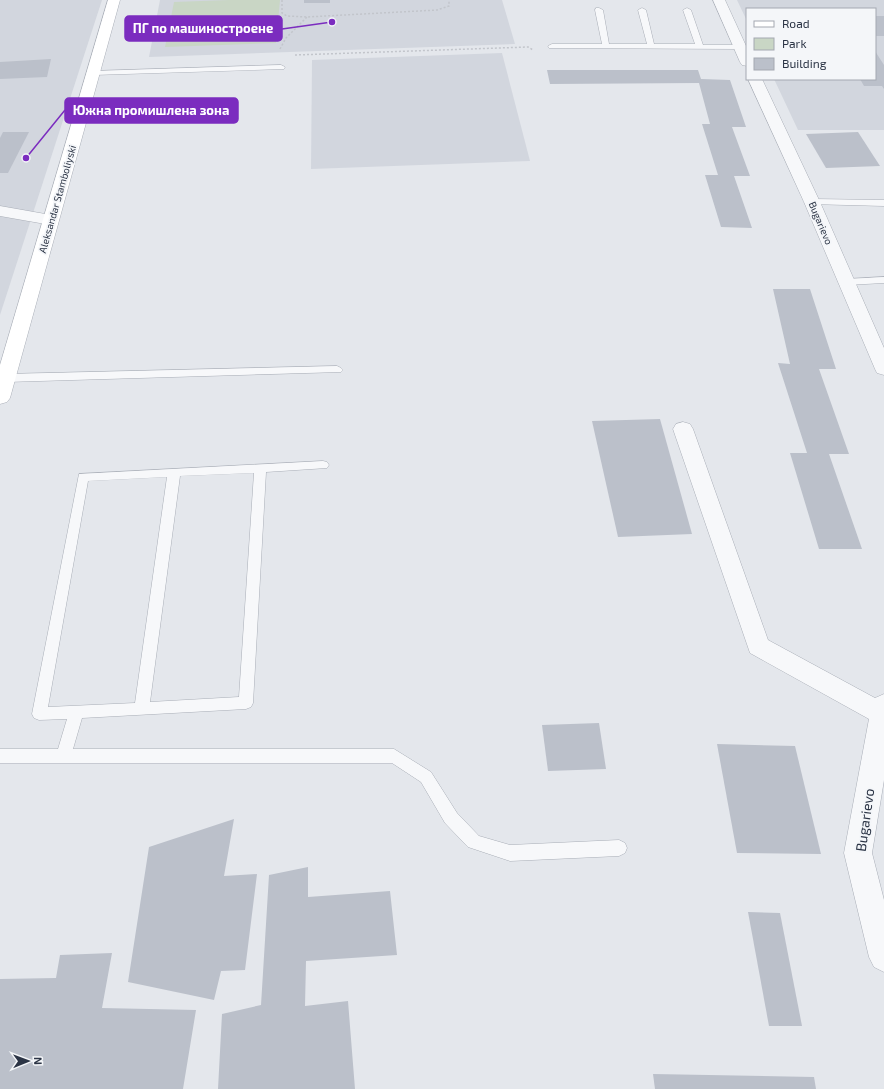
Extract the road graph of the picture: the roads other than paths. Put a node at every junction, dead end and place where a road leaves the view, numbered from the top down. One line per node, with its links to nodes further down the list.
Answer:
1 (114, 0): 13 (street, Aleksandar Stamboliyski)
2 (719, 0): 10 (street)
3 (599, 10): 7 (lane)
4 (642, 10): 8 (lane)
5 (687, 10): 9 (lane)
6 (552, 46): 7 (lane)
7 (606, 46): 8 (lane)
8 (651, 47): 9 (lane)
9 (700, 47): 10 (lane)
10 (740, 47): 11 (street)
11 (746, 60)
12 (281, 67): 13 (lane)
13 (93, 73): 18 (street, Aleksandar Stamboliyski)
14 (755, 80): 15 (street, Bugarievo)
15 (812, 202): 16 (lane); 20 (street, Bugarievo)
16 (884, 203)
17 (0, 211): 18 (street)
18 (51, 220): 24 (street, Aleksandar Stamboliyski)
19 (884, 280): 20 (lane)
20 (847, 282): 21 (street, Bugarievo)
21 (877, 338): 22 (street, Bugarievo)
22 (884, 369)
23 (337, 370): 24 (lane)
24 (6, 378): 25 (street, Aleksandar Stamboliyski)
25 (0, 398)
26 (684, 429): 31 (street)
27 (323, 465): 28 (lane)
28 (260, 468): 29 (lane); 30 (lane)
29 (174, 472): 30 (lane); 32 (lane)
30 (142, 708): 32 (lane)
31 (883, 709): 36 (street, Bugarievo)
32 (76, 712): 34 (lane)
33 (0, 756): 34 (lane)
34 (64, 756): 35 (lane)
35 (619, 848)
36 (875, 884): 37 (street, Bugarievo)
37 (884, 957)

